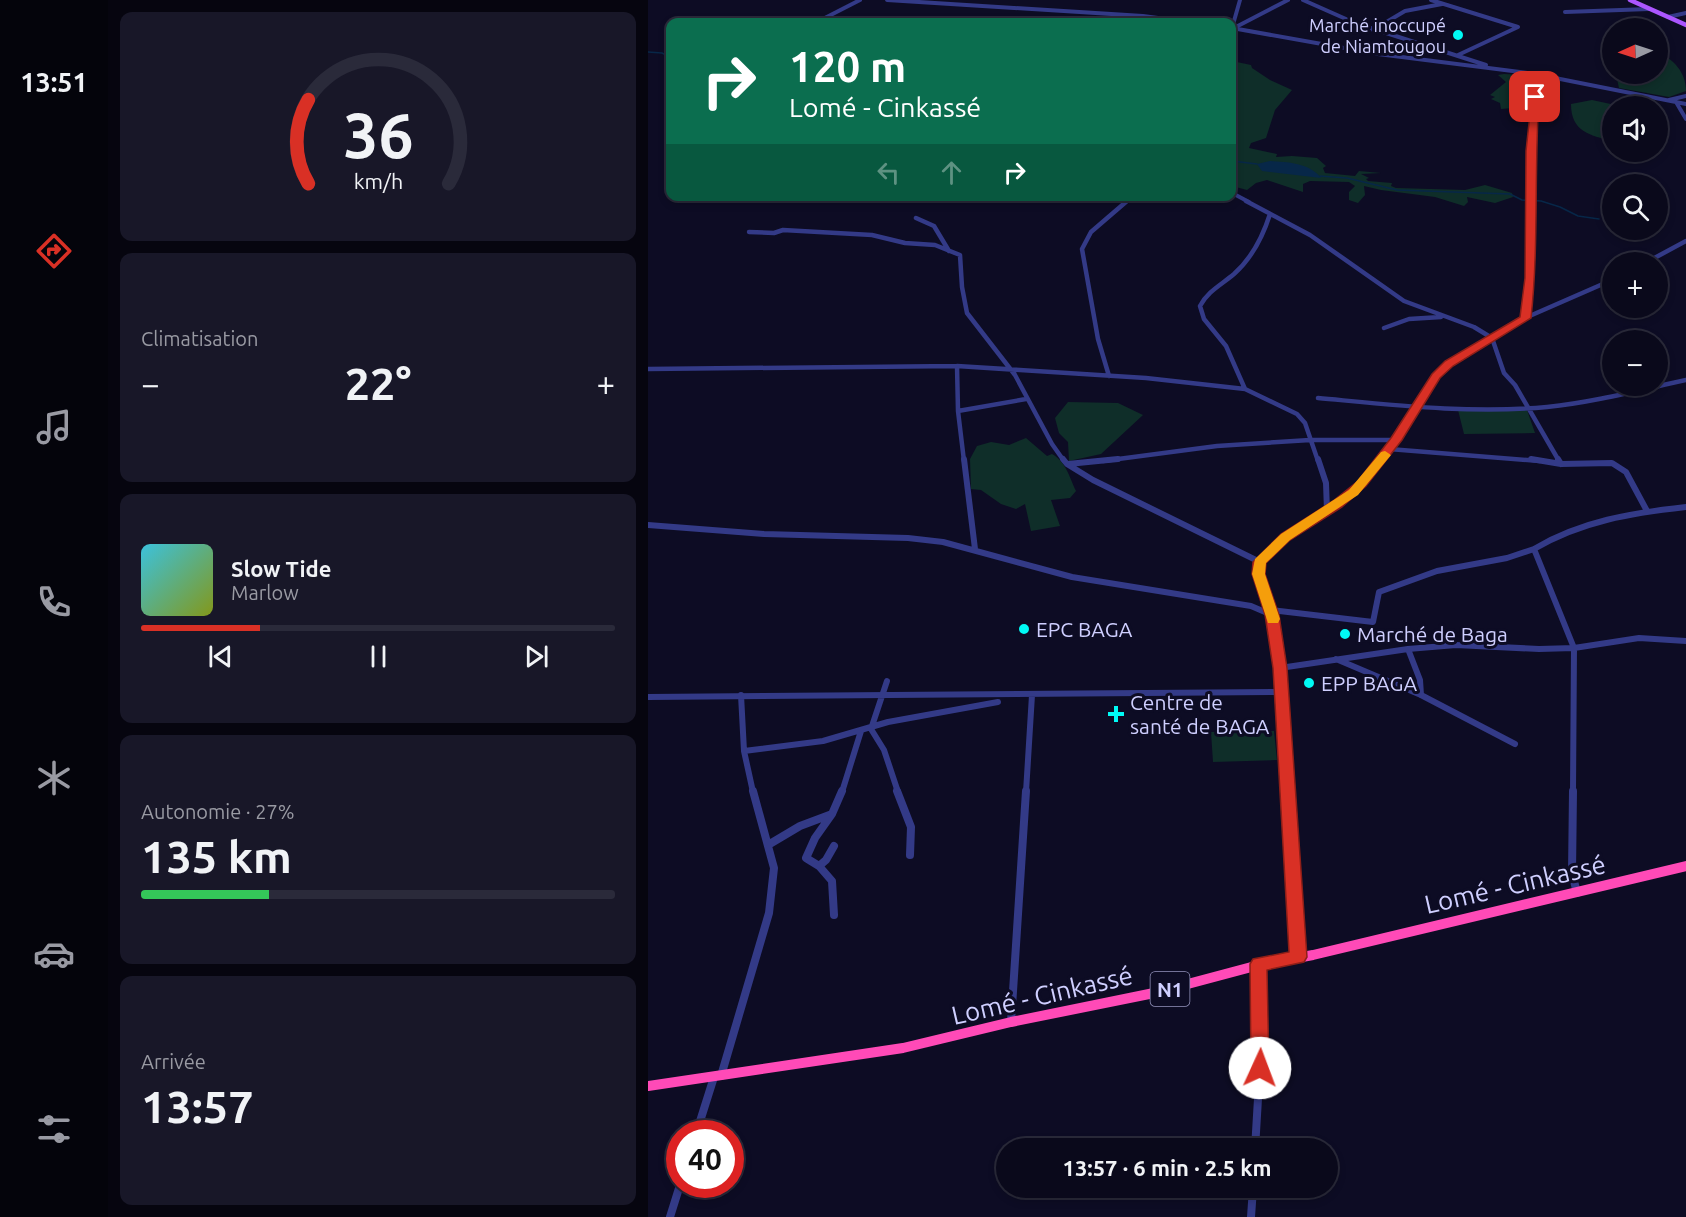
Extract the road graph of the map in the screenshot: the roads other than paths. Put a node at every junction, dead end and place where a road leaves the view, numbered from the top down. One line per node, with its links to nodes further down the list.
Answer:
1 (860, 0): 13 (street)
2 (887, 0): 14 (street)
3 (1240, 0): 15 (street)
4 (1288, 0): 17 (street)
5 (1303, 0): 19 (street)
6 (1431, 0): 8 (street)
7 (1630, 0): 9 (main road)
8 (1443, 4): 19 (street); 20 (street)
9 (1649, 9): 10 (street); 12 (main road)
10 (1565, 12)
11 (1686, 13): 12 (street)
12 (1668, 17): 16 (main road)
13 (825, 18)
14 (1158, 18)
15 (1235, 18)
16 (1686, 25)
17 (1236, 27)
18 (1236, 30): 21 (street)
19 (1373, 30): 20 (street)
20 (1457, 56): 21 (street)
21 (1498, 68): 22 (street)
22 (1535, 74): 23 (street); 40 (street)
23 (1646, 96)
24 (1686, 96): 25 (street)
25 (1668, 100)
26 (1668, 100): 27 (street)
27 (1676, 102): 28 (street); 29 (street)
28 (1686, 104)
29 (1686, 119)
30 (1236, 195): 32 (street)
31 (1126, 201): 46 (street)
32 (1270, 214): 39 (street); 48 (street)
33 (916, 218): 36 (street)
34 (749, 232): 36 (street)
35 (1686, 241): 37 (street)
36 (949, 250): 44 (street)
37 (1666, 252)
38 (1602, 284): 40 (street)
39 (1444, 317): 41 (street); 42 (street)
40 (1525, 318): 42 (street)
41 (1384, 328)
42 (1492, 338): 51 (street); 52 (street)
43 (957, 366): 44 (street); 45 (street); 53 (street)
44 (1010, 368): 46 (street); 50 (street)
45 (648, 369)
46 (1109, 375): 48 (street)
47 (1686, 380): 52 (street)
48 (1245, 389): 54 (street)
49 (1318, 398): 51 (street)
50 (1026, 399): 53 (street); 57 (street)
51 (1418, 407): 52 (street); 55 (street)
52 (1528, 408): 58 (street)
53 (958, 411): 63 (street)
54 (1311, 440): 55 (street); 57 (street); 60 (street)
55 (1396, 440): 56 (street)
56 (1389, 449): 58 (street); 60 (street)
57 (1067, 464): 65 (street)
58 (1562, 464): 61 (street)
59 (1686, 507): 61 (street)
60 (1327, 511): 65 (street)
61 (1647, 511): 64 (street)
62 (648, 525): 63 (street)
63 (975, 549): 66 (street)
64 (1534, 549): 66 (street); 68 (street)
65 (1260, 562): 66 (street)
66 (1271, 613): 71 (street)
67 (1686, 641): 68 (street)
68 (1574, 648): 69 (street); 90 (street)
69 (1408, 649): 70 (street); 77 (street)
70 (1336, 659): 71 (street); 77 (street)
71 (1280, 668): 73 (street)
72 (887, 681): 75 (street)
73 (1280, 692): 76 (street); 92 (street)
74 (741, 695): 75 (street); 78 (street); 83 (street)
75 (883, 695): 76 (street); 80 (street)
76 (1032, 695): 94 (street)
77 (1421, 695): 82 (street)
78 (648, 697)
79 (998, 702): 80 (street)
80 (872, 727): 81 (street); 87 (street)
81 (861, 730): 83 (street); 84 (street)
82 (1515, 744)
83 (744, 751): 85 (street)
84 (832, 814): 85 (street); 88 (street)
85 (768, 844): 95 (street)
86 (834, 846): 88 (street)
87 (910, 855)
88 (819, 866): 91 (street)
89 (1686, 866): 90 (highway, Lomé - Cinkassé / N1)
90 (1577, 893): 92 (highway, Lomé - Cinkassé / N1)
91 (834, 915)
92 (1298, 957): 93 (highway, Lomé - Cinkassé / N1)
93 (1259, 964): 94 (highway, Lomé - Cinkassé / N1); 98 (street)
94 (1011, 1022): 95 (highway, Lomé - Cinkassé / N1)
95 (718, 1077): 96 (highway, Lomé - Cinkassé / N1); 97 (street)
96 (648, 1086)
97 (701, 1120)
98 (1257, 1138)
99 (676, 1198): 101 (street)
100 (1252, 1198): 102 (street)
101 (670, 1217)
102 (1251, 1217)

